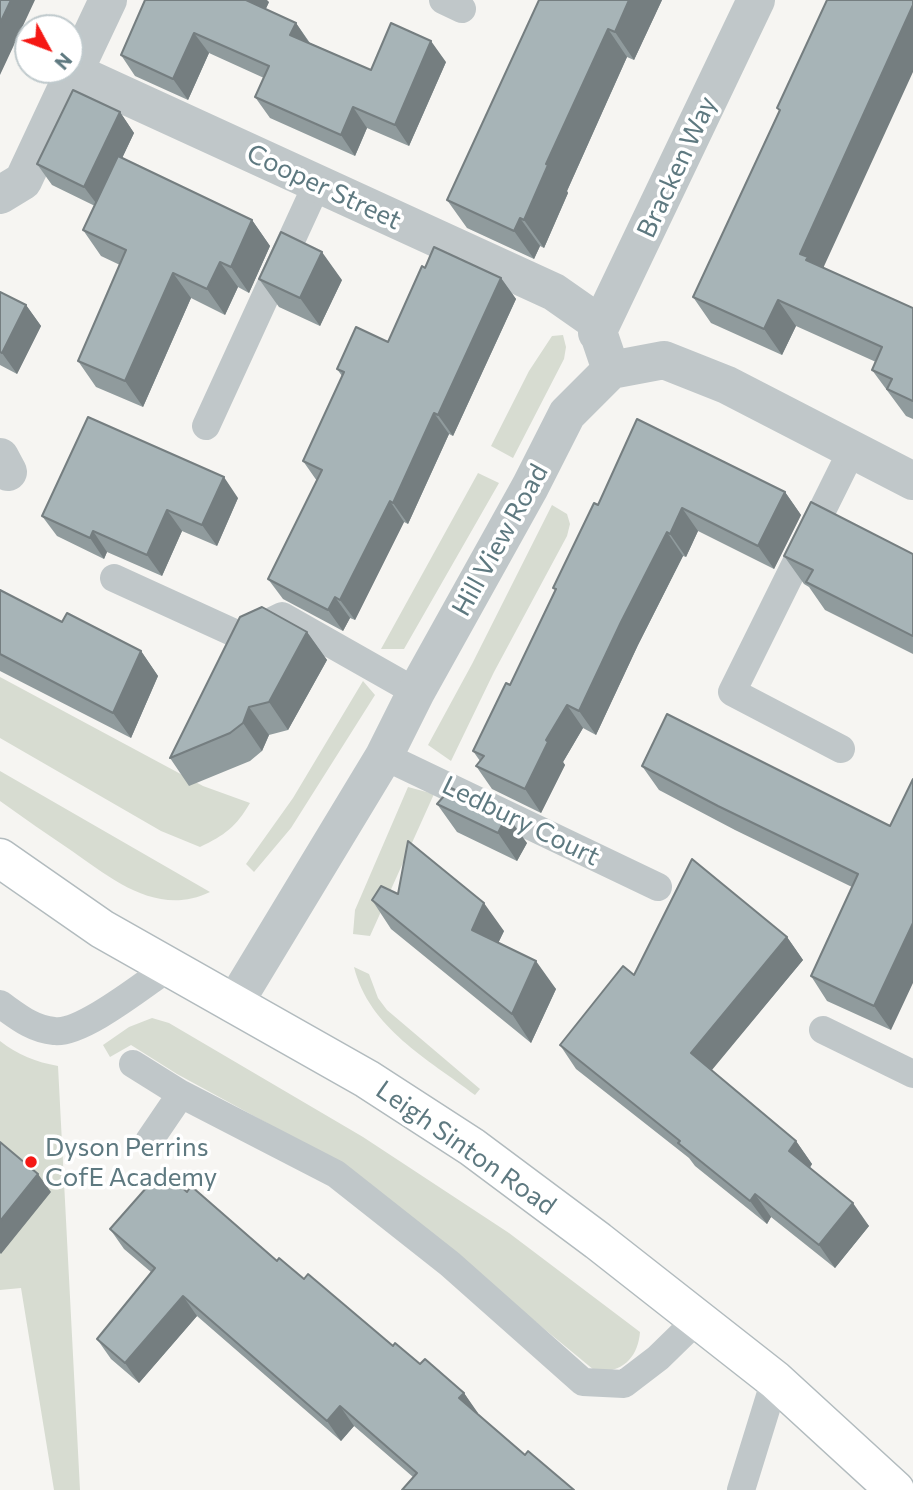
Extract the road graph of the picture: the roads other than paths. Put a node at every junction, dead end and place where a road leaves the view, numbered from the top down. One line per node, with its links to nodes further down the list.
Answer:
1 (108, 0): 3 (street)
2 (756, 0): 8 (street, Bracken Way)
3 (84, 51)
4 (84, 77): 6 (street, Cooper Street)
5 (68, 84): 7 (street)
6 (317, 184): 8 (street, Cooper Street); 10 (lane)
7 (0, 195)
8 (597, 333): 9 (street, Cooper Street)
9 (611, 370): 11 (street); 14 (street, Hill View Road)
10 (206, 426)
11 (852, 450): 12 (street); 15 (lane)
12 (913, 481)
13 (114, 578): 14 (lane)
14 (416, 692): 16 (street, Hill View Road)
15 (841, 749)
16 (384, 756): 18 (lane, Ledbury Court); 21 (street, Hill View Road)
17 (0, 858): 19 (main road, Leigh Sinton Road)
18 (658, 887)
19 (168, 968): 20 (lane); 21 (main road, Leigh Sinton Road)
20 (0, 1004)
21 (234, 1004): 27 (main road, Leigh Sinton Road)
22 (823, 1030): 24 (lane)
23 (133, 1064): 25 (lane)
24 (913, 1074)
25 (181, 1094): 26 (lane); 27 (lane)
26 (149, 1141)
27 (698, 1320): 28 (main road, Leigh Sinton Road)
28 (775, 1380): 29 (lane); 30 (main road, Leigh Sinton Road)
29 (741, 1490)
30 (895, 1490)

